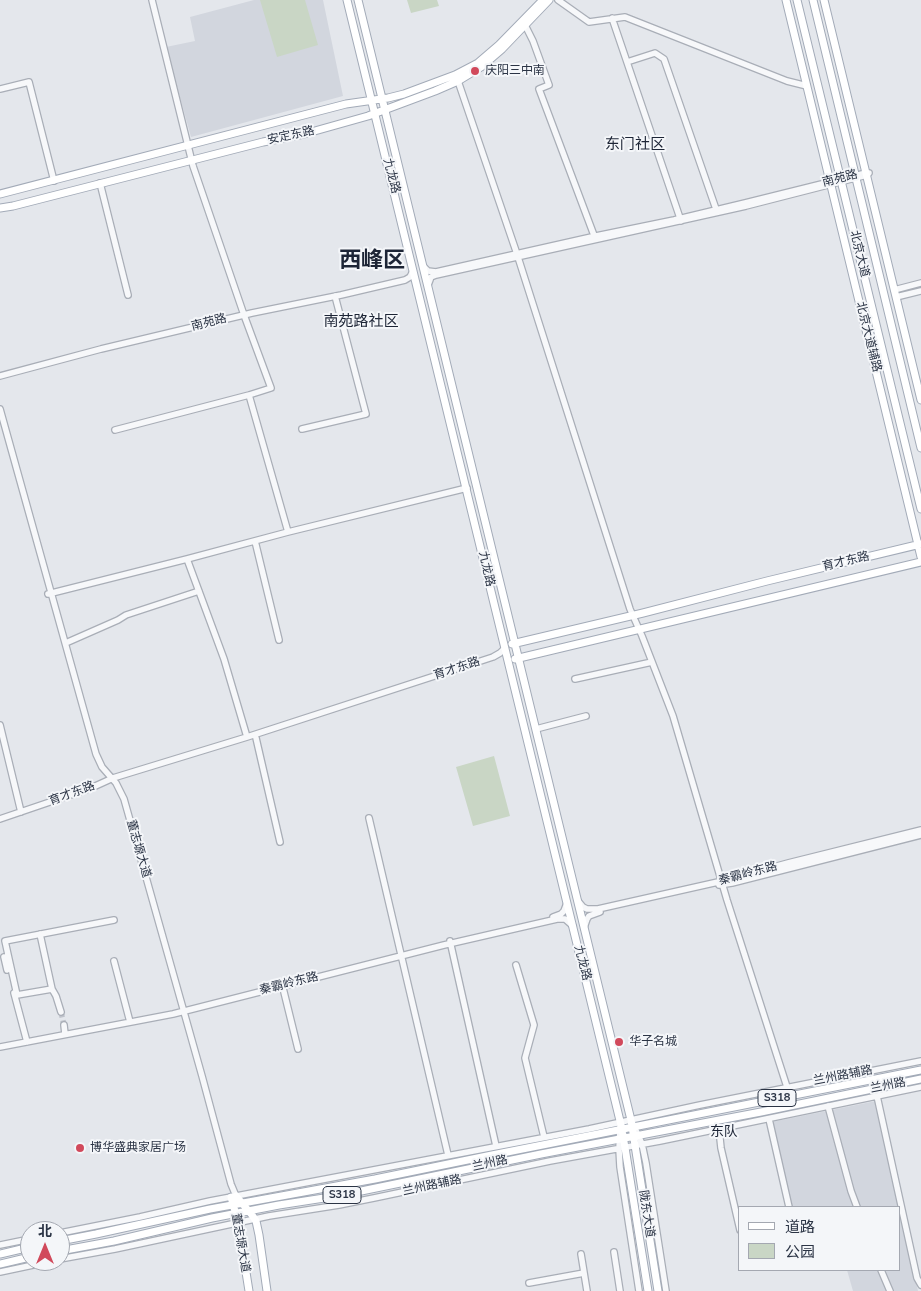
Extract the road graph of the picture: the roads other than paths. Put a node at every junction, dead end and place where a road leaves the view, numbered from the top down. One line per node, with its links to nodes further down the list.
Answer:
1 (152, 0): 21 (street)
2 (348, 0): 18 (main road, 九龙路)
3 (358, 0): 17 (main road, 九龙路)
4 (543, 0): 17 (main road, 安定东路)
5 (549, 0): 12 (main road, 安定东路)
6 (558, 0): 11 (street)
7 (786, 0): 15 (main road, 北京大道辅路)
8 (797, 0): 26 (main road, 北京大道)
9 (813, 0): 24 (main road, 北京大道)
10 (824, 0): 23 (main road)
11 (612, 18): 13 (street); 15 (street)
12 (525, 25): 14 (main road, 安定东路); 33 (street)
13 (627, 62): 31 (street); 32 (street)
14 (458, 81): 19 (main road, 安定东路); 34 (street)
15 (807, 86): 28 (main road, 北京大道辅路)
16 (0, 89): 25 (street)
17 (383, 99): 18 (main road, 安定东路); 19 (main road, 九龙路)
18 (372, 101): 20 (main road, 九龙路); 21 (main road, 安定东路)
19 (385, 110): 20 (main road, 安定东路); 35 (main road, 九龙路)
20 (375, 114): 22 (main road, 安定东路); 36 (main road, 九龙路)
21 (187, 142): 22 (street); 25 (main road, 安定东路)
22 (191, 160): 27 (main road, 安定东路); 44 (street)
23 (866, 174): 24 (street, 南苑路); 41 (main road)
24 (855, 176): 26 (street, 南苑路); 52 (main road, 北京大道)
25 (54, 180): 29 (main road, 安定东路)
26 (841, 180): 28 (street, 南苑路); 54 (main road, 北京大道)
27 (100, 183): 30 (main road, 安定东路); 42 (street)
28 (830, 183): 31 (street, 南苑路); 57 (main road, 北京大道辅路)
29 (0, 194)
30 (0, 208)
31 (717, 211): 32 (street, 南苑路)
32 (680, 220): 33 (street, 南苑路)
33 (594, 237): 34 (street, 南苑路)
34 (518, 256): 35 (street, 南苑路); 38 (street, 南苑路); 63 (street)
35 (424, 267): 38 (main road, 九龙路)
36 (414, 269): 39 (main road, 九龙路); 43 (street, 南苑路)
37 (921, 283): 41 (street)
38 (428, 285): 67 (main road, 九龙路)
39 (418, 287): 43 (street, 南苑路); 53 (main road, 九龙路)
40 (921, 291): 41 (street)
41 (895, 293): 47 (main road)
42 (128, 295)
43 (335, 297): 44 (street, 南苑路); 50 (street)
44 (244, 316): 45 (street, 南苑路); 46 (street)
45 (0, 378)
46 (249, 395): 51 (street); 55 (street)
47 (921, 400)
48 (0, 410): 62 (street, 董志塬大道)
49 (0, 421): 62 (street, 董志塬大道)
50 (302, 428)
51 (115, 430)
52 (921, 448)
53 (466, 488): 55 (street); 68 (main road, 九龙路)
54 (921, 509)
55 (288, 532): 56 (street)
56 (254, 541): 59 (street); 65 (street)
57 (920, 545): 58 (main road, 北京大道辅路); 63 (main road, 育才东路)
58 (921, 557)
59 (187, 559): 61 (street); 62 (street)
60 (921, 562): 64 (main road, 育才东路)
61 (199, 591): 66 (street); 76 (street)
62 (49, 594): 78 (street, 董志塬大道)
63 (632, 615): 64 (street); 67 (main road, 育才东路)
64 (639, 630): 70 (main road, 育才东路); 71 (street)
65 (280, 640)
66 (68, 642)
67 (515, 643): 68 (main road, 育才东路); 70 (main road, 九龙路)
68 (505, 648): 69 (main road, 九龙路); 76 (street, 育才东路)
69 (508, 659): 70 (main road, 育才东路); 77 (street, 育才东路); 87 (main road, 九龙路)
70 (518, 659): 75 (main road, 九龙路)
71 (652, 662): 72 (street); 85 (street)
72 (574, 679)
73 (586, 716): 75 (street)
74 (0, 725): 79 (street)
75 (536, 728): 86 (main road, 九龙路)
76 (247, 737): 78 (street, 育才东路)
77 (256, 738): 78 (street, 育才东路); 84 (street)
78 (111, 780): 79 (street, 育才东路); 81 (street, 育才东路); 99 (street, 董志塬大道)
79 (22, 812): 81 (street, 育才东路)
80 (370, 818): 93 (street)
81 (0, 820)
82 (921, 830): 85 (street, 秦霸岭东路)
83 (921, 836): 85 (street, 秦霸岭东路)
84 (280, 842)
85 (721, 883): 86 (street, 秦霸岭东路); 90 (street, 秦霸岭东路); 110 (street)
86 (577, 900): 90 (main road, 九龙路)
87 (567, 901): 89 (main road, 九龙路); 92 (street, 秦霸岭东路)
88 (114, 920): 91 (street)
89 (574, 928): 92 (street, 秦霸岭东路); 116 (main road, 九龙路)
90 (584, 928): 115 (main road, 九龙路)
91 (40, 934): 98 (street); 98 (street)
92 (451, 942): 93 (street, 秦霸岭东路); 122 (street)
93 (402, 955): 97 (street, 秦霸岭东路); 124 (street)
94 (4, 957): 104 (street)
95 (114, 961): 101 (street)
96 (516, 965): 119 (street)
97 (283, 985): 99 (street, 秦霸岭东路); 106 (street)
98 (52, 988): 100 (street)
99 (182, 1010): 101 (street, 秦霸岭东路); 125 (street, 董志塬大道)
100 (61, 1012)
101 (130, 1021): 103 (street, 秦霸岭东路)
102 (64, 1025): 103 (street)
103 (65, 1033): 104 (street, 秦霸岭东路)
104 (27, 1041): 105 (street, 秦霸岭东路)
105 (0, 1046)
106 (298, 1049)
107 (921, 1062): 110 (street, 兰州路辅路)
108 (921, 1070): 115 (main road, 兰州路 / S318)
109 (921, 1079): 118 (main road, 兰州路 / S318)
110 (787, 1087): 115 (street, 兰州路辅路)
111 (921, 1088): 112 (street, 兰州路辅路)
112 (877, 1096): 113 (street, 兰州路辅路); 151 (street)
113 (828, 1106): 114 (street, 兰州路辅路); 128 (street)
114 (769, 1119): 117 (street, 兰州路辅路); 127 (street)
115 (633, 1125): 116 (main road, 兰州路 / S318); 118 (main road, 九龙路)
116 (621, 1127): 119 (street); 120 (main road, 九龙路); 126 (main road, 兰州路 / S318)
117 (719, 1129): 121 (street, 兰州路辅路); 132 (street)
118 (636, 1136): 120 (main road, 兰州路 / S318); 121 (main road, 陇东大道)
119 (544, 1137): 122 (street)
120 (621, 1139): 123 (main road, 陇东大道); 129 (main road, 兰州路 / S318)
121 (639, 1145): 123 (street, 兰州路辅路); 158 (main road, 陇东大道); 159 (street)
122 (496, 1146): 124 (street)
123 (622, 1148): 131 (street, 兰州路辅路); 156 (street); 157 (main road, 陇东大道)
124 (448, 1155): 125 (street)
125 (234, 1196): 126 (main road, 董志塬大道); 134 (street)
126 (237, 1204): 129 (main road, 董志塬大道); 130 (main road, 董志塬大道); 135 (main road, 兰州路 / S318)
127 (789, 1206)
128 (857, 1206)
129 (249, 1211): 130 (main road, 兰州路 / S318); 131 (main road, 董志塬大道)
130 (236, 1214): 133 (main road, 董志塬大道); 139 (main road, 兰州路 / S318)
131 (254, 1219): 133 (street, 兰州路辅路); 153 (main road, 董志塬大道)
132 (738, 1221)
133 (238, 1222): 143 (street, 兰州路辅路); 152 (main road, 董志塬大道)
134 (70, 1231)
135 (70, 1239)
136 (20, 1241): 137 (street)
137 (0, 1245)
138 (20, 1249): 141 (main road)
139 (70, 1249)
140 (614, 1252): 155 (street)
141 (0, 1254)
142 (581, 1254): 149 (street)
143 (70, 1257)
144 (20, 1259): 145 (main road)
145 (0, 1264)
146 (20, 1268): 148 (street)
147 (881, 1271): 160 (street)
148 (0, 1272)
149 (584, 1273): 150 (street); 154 (street)
150 (529, 1283)
151 (921, 1284)
152 (249, 1291)
153 (267, 1291)
154 (588, 1291)
155 (620, 1291)
156 (639, 1291)
157 (648, 1291)
158 (658, 1291)
159 (666, 1291)
160 (890, 1291)

